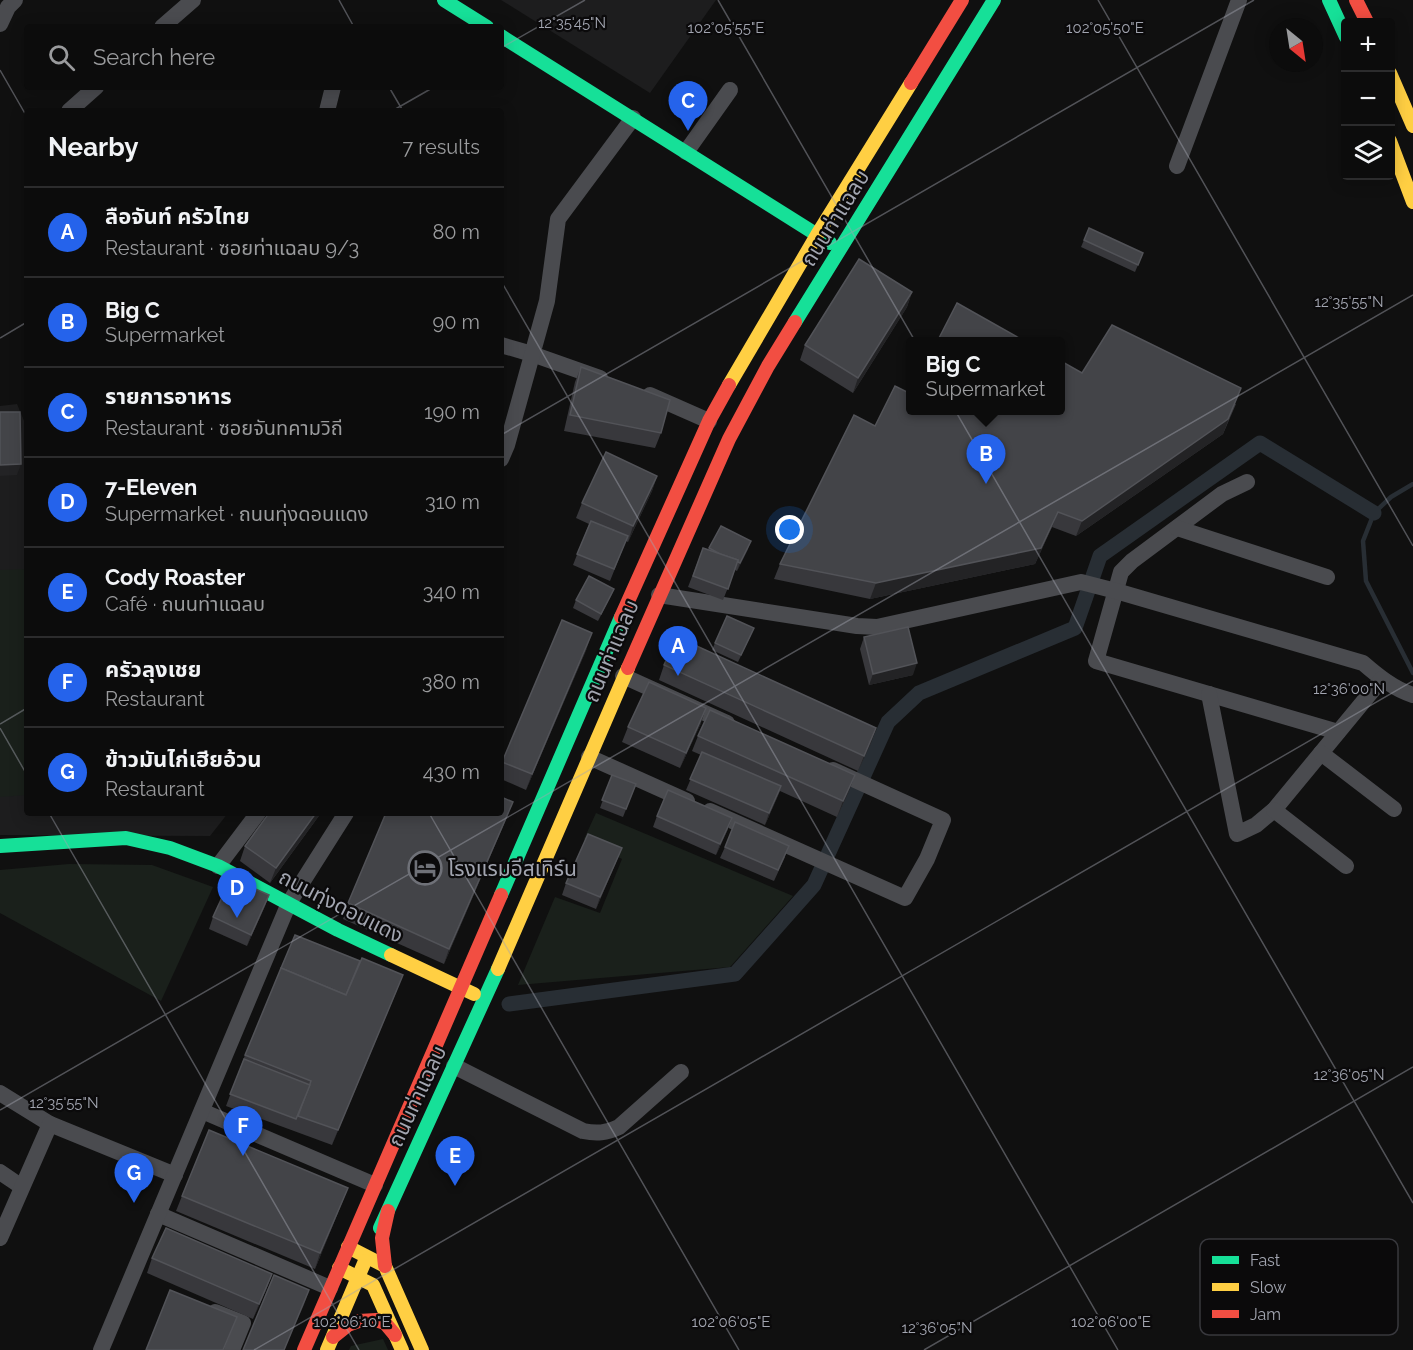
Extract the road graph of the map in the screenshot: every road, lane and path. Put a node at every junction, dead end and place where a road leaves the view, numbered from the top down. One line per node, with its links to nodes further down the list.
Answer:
1 (15, 0): 10 (street)
2 (193, 0): 11 (street)
3 (444, 0): 12 (main road)
4 (962, 0): 27 (main road, ถนนท่าแฉลบ)
5 (993, 0): 28 (main road, ถนนท่าแฉลบ)
6 (1239, 0): 25 (street)
7 (1329, 0): 13 (main road)
8 (1356, 0): 9 (main road)
9 (1365, 18)
10 (0, 24)
11 (165, 24)
12 (482, 24)
13 (1341, 26)
14 (504, 38): 21 (main road)
15 (1395, 84): 22 (main road)
16 (93, 90): 19 (street)
17 (332, 90): 20 (street)
18 (730, 90): 23 (street)
19 (72, 108)
20 (328, 108)
21 (633, 118): 23 (main road); 30 (street)
22 (1413, 126)
23 (686, 152): 27 (main road)
24 (1395, 154): 26 (main road)
25 (1177, 166)
26 (1413, 202)
27 (817, 235): 28 (main road); 33 (main road, ถนนท่าแฉลบ)
28 (841, 249): 40 (main road, ถนนท่าแฉลบ)
29 (504, 346): 30 (street)
30 (532, 354): 31 (street); 34 (street)
31 (616, 384)
32 (638, 391): 33 (street)
33 (710, 421): 38 (main road, ถนนท่าแฉลบ)
34 (504, 452)
35 (1247, 482): 36 (street)
36 (1177, 528): 37 (street); 39 (street)
37 (1327, 577)
38 (634, 585): 40 (main road); 58 (main road, ถนนท่าแฉลบ)
39 (1108, 589): 40 (street); 42 (street); 43 (street)
40 (659, 595): 41 (main road, ถนนท่าแฉลบ)
41 (623, 676): 45 (street); 48 (main road, ถนนท่าแฉลบ)
42 (1382, 679): 44 (street); 46 (street)
43 (1209, 694): 46 (street); 51 (street)
44 (1410, 694)
45 (740, 729)
46 (1338, 732): 47 (street)
47 (1321, 753): 50 (street); 51 (street)
48 (589, 757): 49 (street); 59 (main road, ถนนท่าแฉลบ)
49 (815, 762)
50 (1394, 809)
51 (1274, 810): 56 (street)
52 (256, 816): 55 (street)
53 (344, 816): 57 (street)
54 (0, 846): 55 (main road, ถนนทุ่งดอนแดง)
55 (218, 866): 57 (main road, ถนนทุ่งดอนแดง)
56 (1346, 866)
57 (289, 903): 58 (main road, ถนนทุ่งดอนแดง); 63 (street)
58 (461, 988): 59 (main road, ถนนทุ่งดอนแดง); 67 (main road, ถนนท่าแฉลบ)
59 (485, 999): 60 (main road, ถนนท่าแฉลบ)
60 (454, 1066): 61 (street); 69 (main road, ถนนท่าแฉลบ)
61 (681, 1072)
62 (0, 1093): 64 (street)
63 (202, 1111): 66 (street); 67 (street)
64 (50, 1124): 66 (street); 68 (street)
65 (0, 1172): 68 (street)
66 (175, 1175): 70 (street)
67 (375, 1185): 72 (main road, ถนนท่าแฉลบ)
68 (22, 1187): 71 (street)
69 (388, 1211): 73 (main road, ถนนท่าแฉลบ); 74 (main road)
70 (158, 1214): 77 (street); 81 (street)
71 (0, 1238)
72 (348, 1247): 73 (main road); 75 (main road, ถนนท่าแฉลบ)
73 (367, 1257): 74 (main road); 76 (main road, ถนนท่าแฉลบ)
74 (385, 1266): 86 (main road)
75 (339, 1268): 76 (main road); 77 (main road, ถนนท่าแฉลบ)
76 (357, 1276): 79 (main road); 80 (main road, ถนนท่าแฉลบ)
77 (330, 1288): 83 (main road, ถนนท่าแฉลบ)
78 (200, 1305): 82 (street)
79 (395, 1335): 80 (main road); 85 (main road)
80 (333, 1337): 84 (main road, ถนนท่าแฉลบ)
81 (100, 1350)
82 (232, 1350)
83 (304, 1350)
84 (327, 1350)
85 (402, 1350)
86 (422, 1350)

